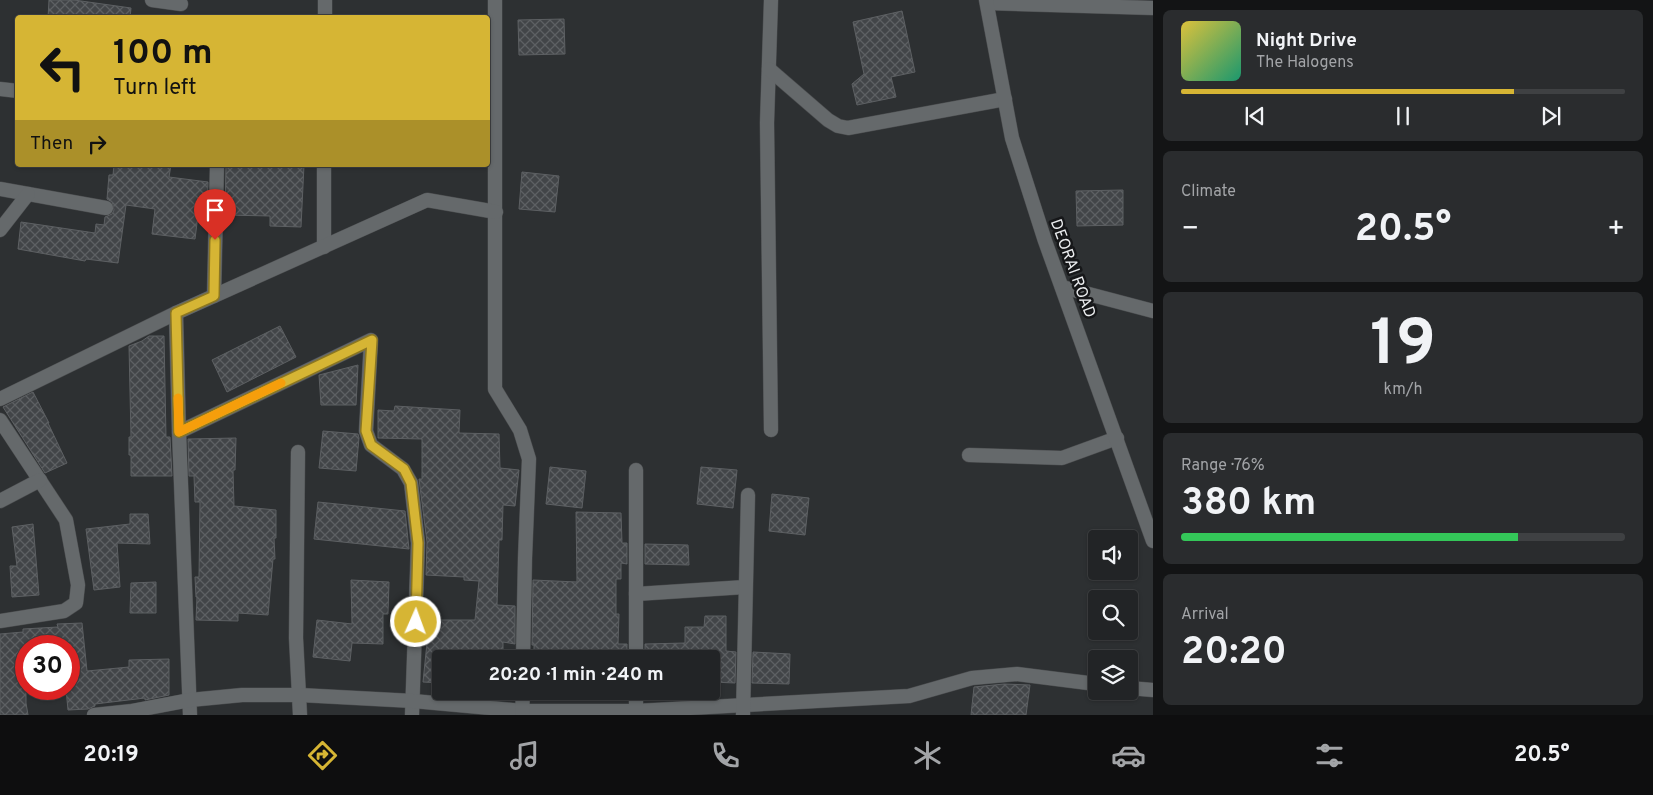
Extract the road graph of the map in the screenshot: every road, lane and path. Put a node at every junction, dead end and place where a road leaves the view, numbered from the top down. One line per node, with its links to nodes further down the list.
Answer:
1 (152, 0): 6 (street)
2 (325, 0): 8 (street)
3 (495, 0): 18 (street)
4 (771, 0): 9 (street)
5 (986, 1): 7 (street); 12 (street, DEORAI ROAD)
6 (181, 4)
7 (1153, 8)
8 (325, 15)
9 (769, 69): 12 (street); 27 (street)
10 (0, 89): 11 (street)
11 (15, 91)
12 (1004, 99): 21 (street, DEORAI ROAD)
13 (216, 167): 22 (street)
14 (324, 167): 20 (street)
15 (0, 189): 16 (street)
16 (28, 194): 17 (street); 19 (street)
17 (106, 208)
18 (496, 212): 20 (street); 40 (street)
19 (0, 230)
20 (324, 247): 22 (street)
21 (1062, 287): 23 (street); 29 (street, DEORAI ROAD)
22 (214, 296): 24 (street)
23 (1153, 311)
24 (176, 313): 25 (street); 28 (street)
25 (0, 399)
26 (0, 420): 33 (street)
27 (771, 430)
28 (179, 432): 46 (street); 49 (street)
29 (1117, 438): 31 (street); 36 (street, DEORAI ROAD)
30 (298, 452): 45 (street)
31 (969, 456)
32 (636, 470): 38 (street)
33 (40, 480): 35 (street); 39 (street)
34 (748, 495): 37 (street)
35 (0, 502)
36 (1153, 541)
37 (746, 586): 38 (street); 50 (street)
38 (636, 594): 41 (street)
39 (0, 621)
40 (523, 650)
41 (636, 650)
42 (1088, 683): 50 (street)
43 (1138, 689): 44 (street)
44 (1153, 690)
45 (300, 695): 46 (street); 49 (street); 55 (street)
46 (190, 700): 53 (street); 54 (street)
47 (523, 700): 51 (street)
48 (636, 700): 52 (street)
49 (412, 708): 51 (street)
50 (743, 710): 52 (street)
51 (522, 713): 52 (street)
52 (636, 713)
53 (94, 715)
54 (190, 715)
55 (300, 715)

